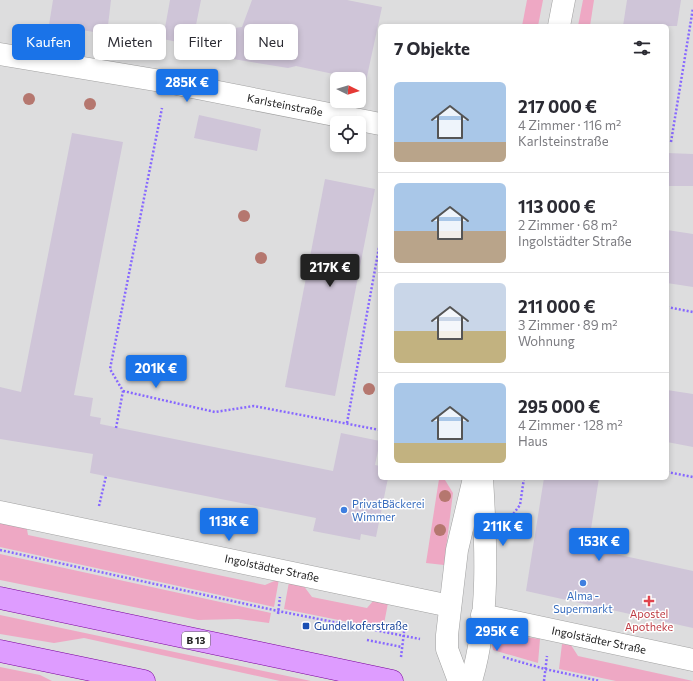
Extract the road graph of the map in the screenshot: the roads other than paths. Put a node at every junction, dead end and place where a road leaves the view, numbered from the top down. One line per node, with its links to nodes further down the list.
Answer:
1 (564, 0): 2 (street)
2 (559, 24)
3 (0, 54): 4 (street, Karlsteinstraße)
4 (378, 124)
5 (474, 480): 9 (street)
6 (482, 480): 10 (street)
7 (0, 512): 9 (street, Ingolstädter Straße)
8 (0, 598): 14 (main road, B 13)
9 (450, 606): 15 (street)
10 (482, 615): 12 (street, Ingolstädter Straße); 16 (street)
11 (0, 651): 13 (main road)
12 (693, 660)
13 (144, 681)
14 (392, 681)
15 (459, 681)
16 (471, 681)

